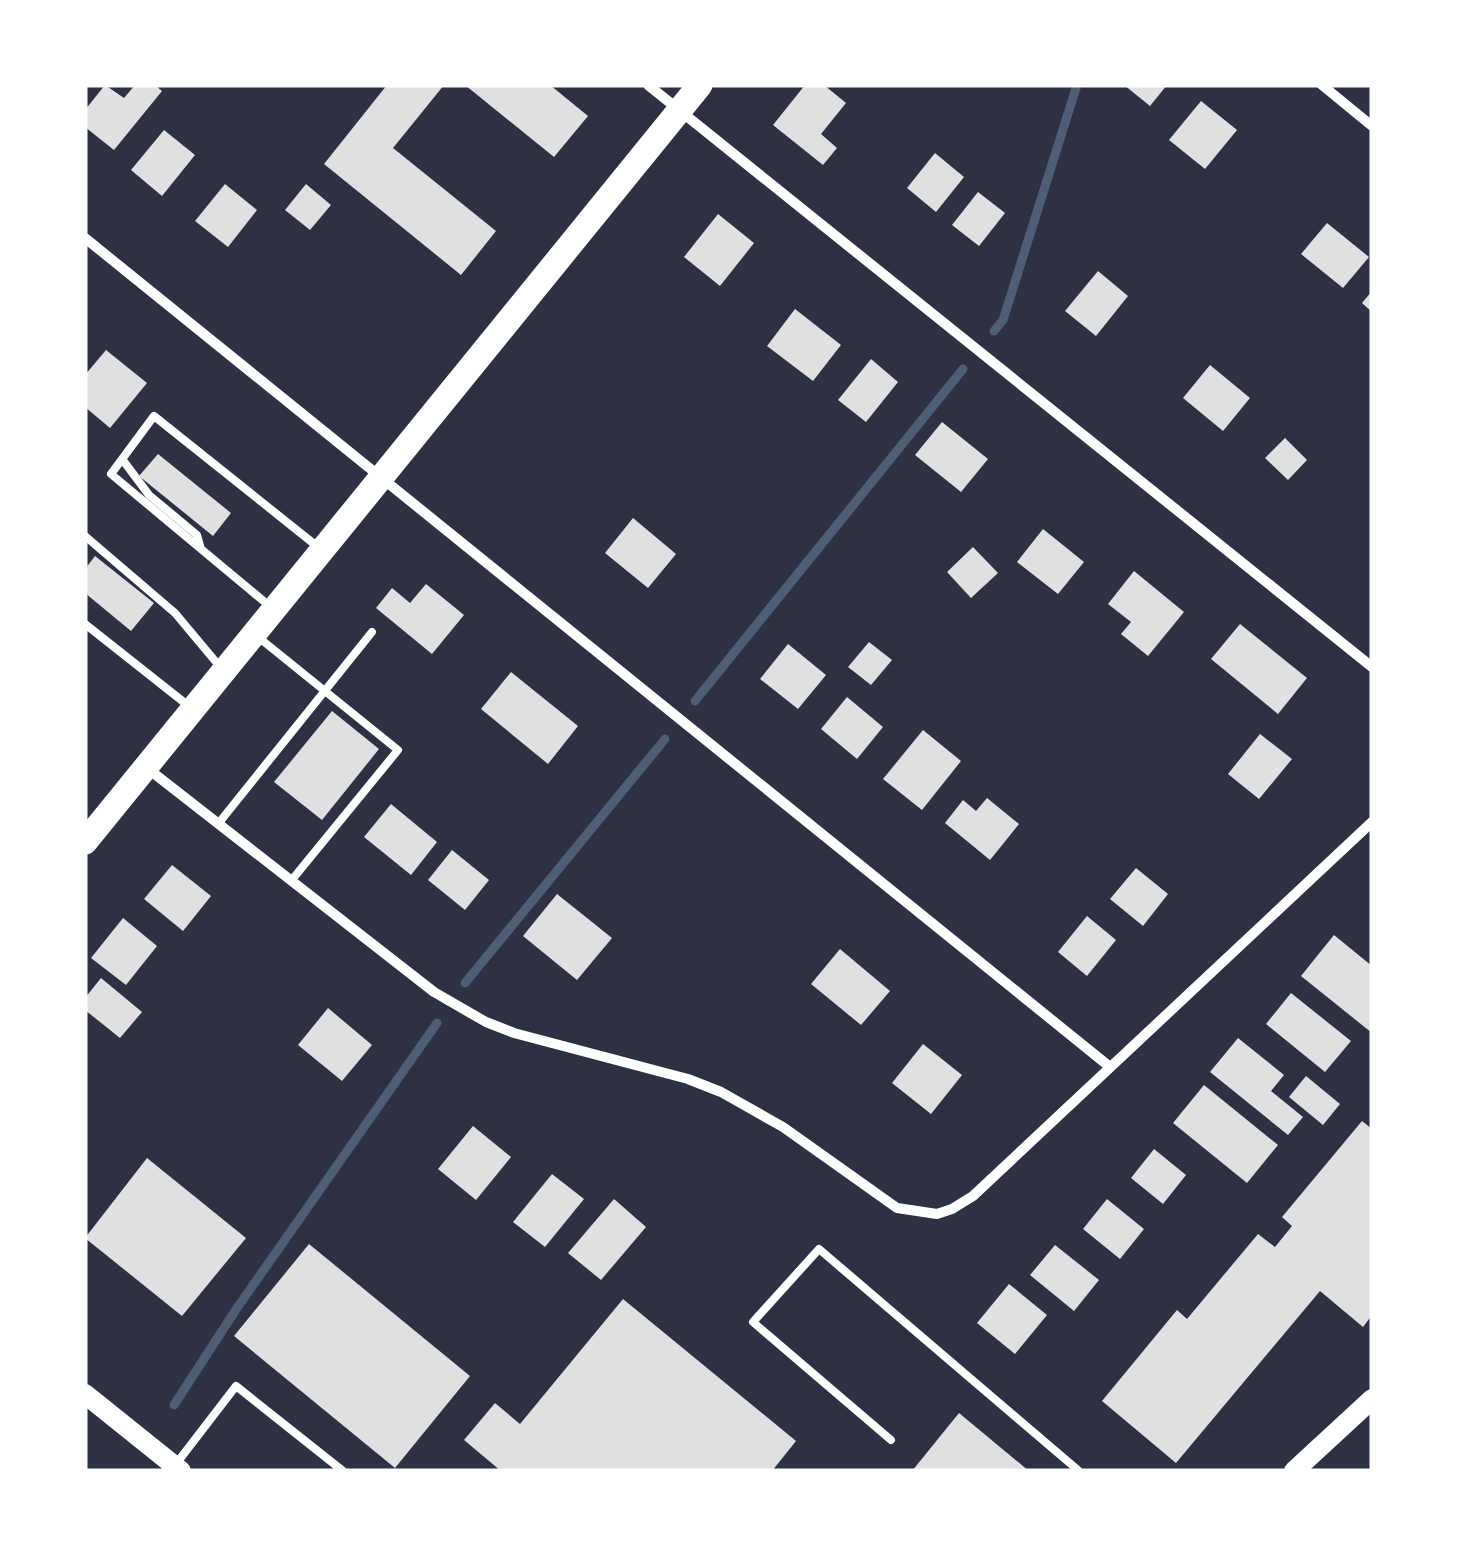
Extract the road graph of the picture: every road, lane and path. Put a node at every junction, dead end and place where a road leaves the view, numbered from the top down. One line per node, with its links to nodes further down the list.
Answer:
1 (648, 85): 4 (street)
2 (700, 85): 4 (main road)
3 (1322, 85): 5 (street)
4 (679, 110): 8 (main road); 16 (street)
5 (1372, 126)
6 (85, 238): 8 (street)
7 (122, 459): 10 (lane); 10 (lane); 11 (lane)
8 (380, 478): 11 (main road); 25 (street)
9 (85, 536): 17 (lane)
10 (200, 549): 12 (lane)
11 (321, 550): 12 (main road)
12 (274, 610): 15 (main road)
13 (85, 624): 19 (lane)
14 (372, 632): 18 (lane)
15 (254, 634): 17 (main road); 18 (lane)
16 (1372, 668)
17 (224, 671): 19 (main road)
18 (325, 692): 22 (lane); 24 (lane)
19 (194, 710): 20 (main road)
20 (147, 768): 22 (street); 23 (main road)
21 (1372, 822): 25 (street)
22 (218, 824): 24 (street)
23 (89, 828)
24 (291, 881): 25 (street)
25 (1110, 1067)
26 (85, 1394): 29 (main road)
27 (1372, 1398): 32 (main road)
28 (891, 1440): 31 (lane)
29 (178, 1468): 30 (lane)
30 (343, 1471)
31 (1079, 1471)
32 (1294, 1471)

